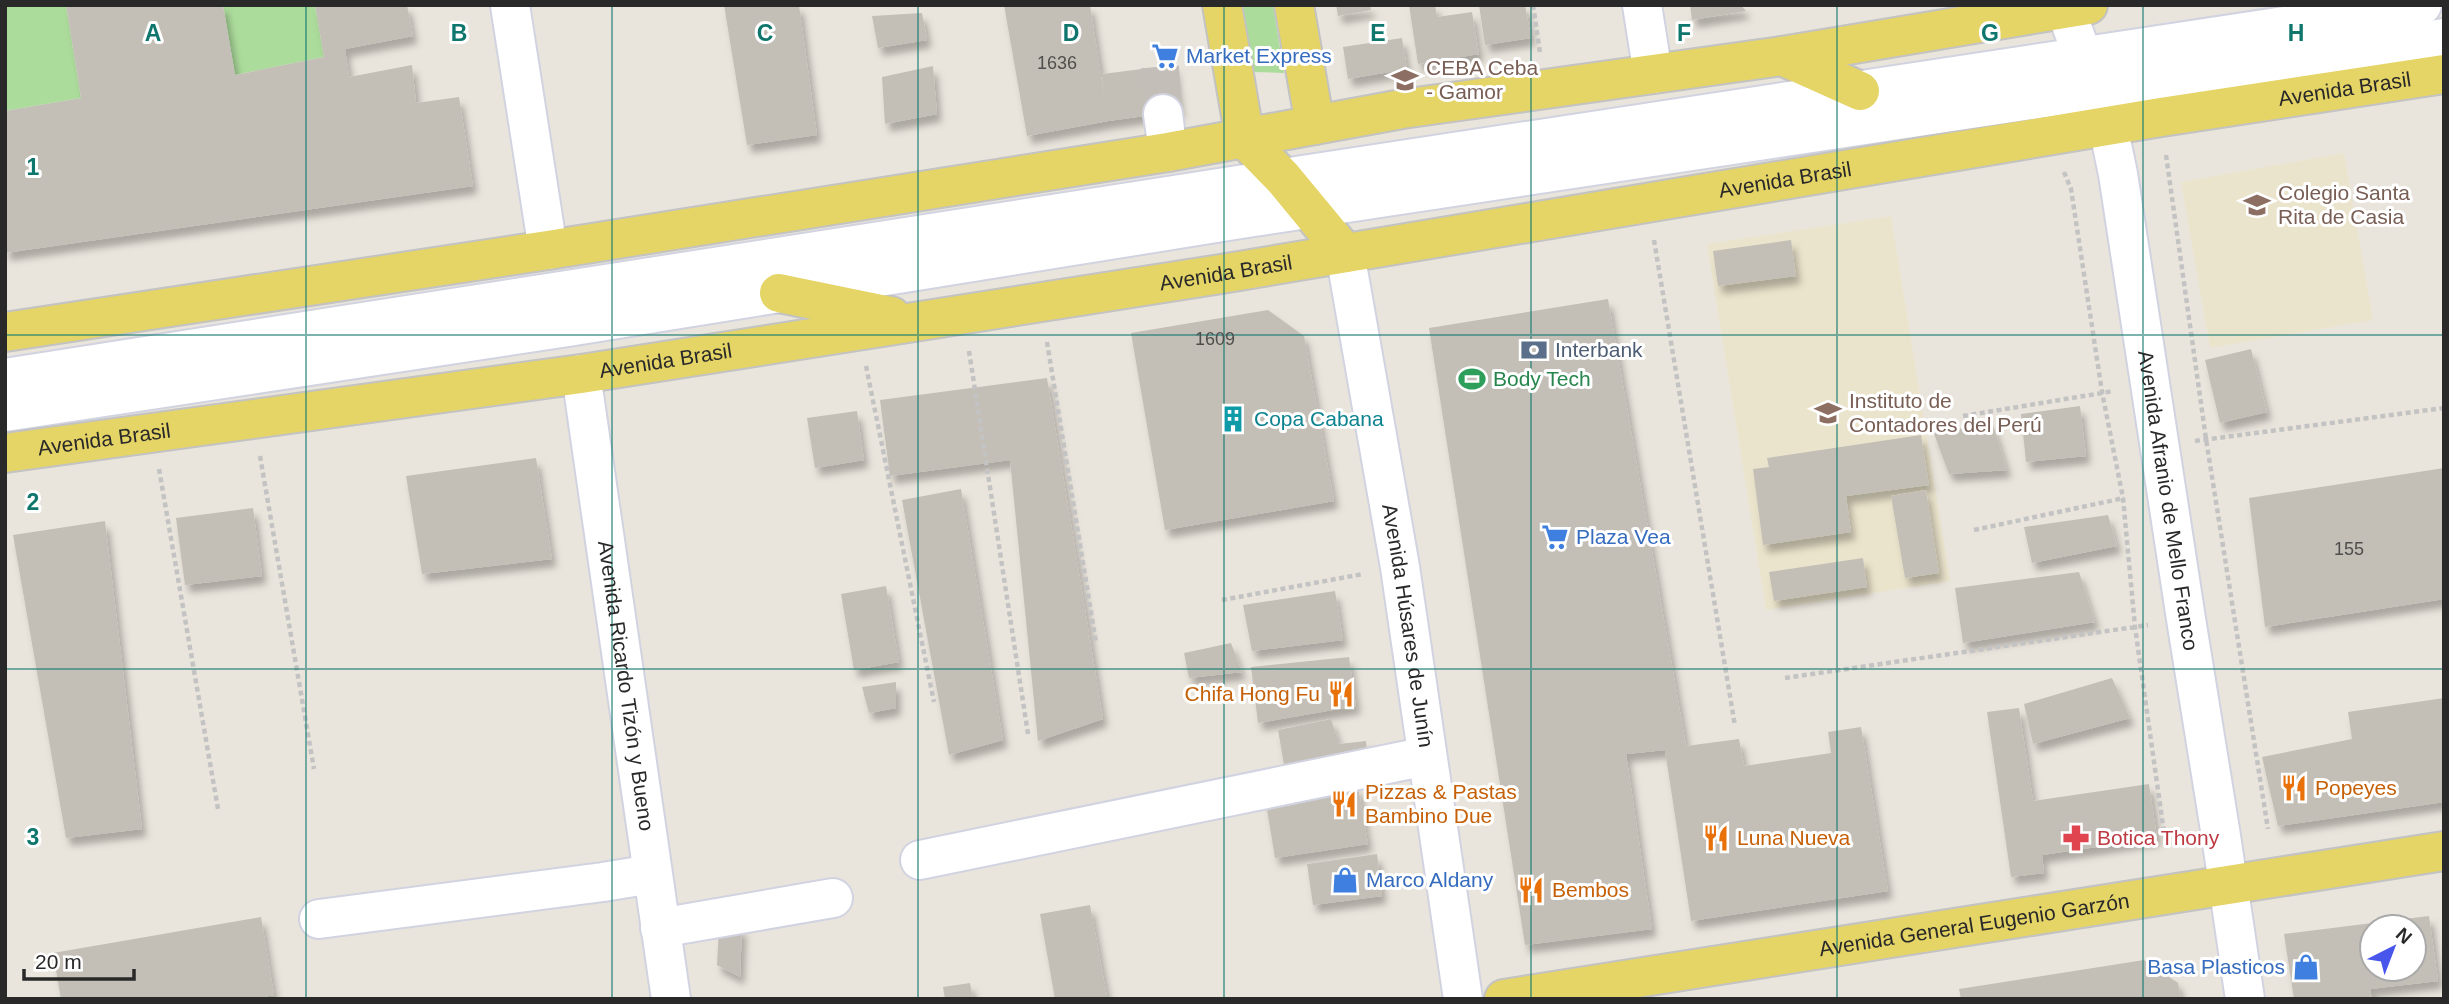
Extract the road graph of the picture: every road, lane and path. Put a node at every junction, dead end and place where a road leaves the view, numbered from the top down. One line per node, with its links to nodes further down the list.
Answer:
1 (510, 5): 24 (street)
2 (1222, 5): 19 (main road)
3 (1294, 5): 17 (main road)
4 (1533, 5): 12 (path)
5 (1642, 5): 10 (street)
6 (2422, 5): 14 (street, Avenida Brasil)
7 (2072, 6): 9 (main road); 14 (street, Avenida Afranio de Mello Franco)
8 (2444, 38): 14 (street, Avenida Brasil)
9 (1782, 56): 10 (main road); 13 (main road)
10 (1653, 74): 12 (main road)
11 (2444, 74): 16 (main road, Avenida Brasil)
12 (1545, 89): 17 (main road)
13 (1860, 91): 14 (street, Avenida Brasil); 21 (street, Avenida Brasil)
14 (2095, 91): 16 (main road, Avenida Brasil); 18 (main road, Avenida Brasil); 23 (street, Avenida Brasil); 34 (street, Avenida Afranio de Mello Franco)
15 (1163, 114): 20 (street)
16 (2161, 117): 41 (path)
17 (1315, 125): 19 (main road)
18 (2050, 135): 22 (main road, Avenida Brasil); 35 (path)
19 (1245, 139): 20 (main road); 21 (main road)
20 (1168, 152): 24 (main road)
21 (1283, 178): 23 (main road); 33 (street, Avenida Brasil)
22 (1648, 203): 25 (main road, Avenida Brasil); 54 (path)
23 (1308, 208): 25 (main road); 26 (street, Avenida Brasil)
24 (548, 250): 30 (main road)
25 (1345, 253): 27 (main road, Avenida Brasil); 47 (street, Avenida Húsares de Junín)
26 (779, 293): 28 (main road); 37 (street, Avenida Brasil)
27 (967, 314): 28 (main road, Avenida Brasil); 55 (path)
28 (917, 322): 29 (main road, Avenida Brasil)
29 (856, 331): 32 (main road, Avenida Brasil); 53 (path)
30 (5, 332)
31 (1047, 342): 51 (path)
32 (581, 374): 39 (main road, Avenida Brasil); 63 (street, Avenida Ricardo Tizón y Bueno)
33 (5, 377)
34 (2149, 384): 35 (path); 42 (street, Avenida Afranio de Mello Franco)
35 (2102, 393): 38 (path); 45 (path)
36 (2444, 408): 41 (path)
37 (5, 412)
38 (1963, 416)
39 (254, 419): 40 (main road, Avenida Brasil); 57 (path)
40 (153, 433): 43 (main road, Avenida Brasil); 58 (path)
41 (2206, 439): 42 (path); 59 (path)
42 (2159, 445): 44 (street, Avenida Afranio de Mello Franco)
43 (5, 453)
44 (2166, 489): 45 (path); 49 (street, Avenida Afranio de Mello Franco)
45 (2123, 498): 46 (path); 50 (path)
46 (1975, 530)
47 (1399, 567): 48 (path); 56 (street, Avenida Húsares de Junín)
48 (1222, 600)
49 (2186, 619): 50 (path); 64 (street, Avenida Afranio de Mello Franco)
50 (2135, 626): 52 (path); 60 (path)
51 (1096, 643)
52 (1785, 678)
53 (934, 702)
54 (1735, 726)
55 (1028, 734)
56 (1427, 756): 62 (street); 69 (street, Avenida Húsares de Junín)
57 (314, 769)
58 (219, 809)
59 (2268, 829)
60 (2166, 848)
61 (2444, 851): 64 (main road, Avenida General Eugenio Garzón)
62 (920, 859)
63 (652, 874): 66 (street); 67 (street, Avenida Ricardo Tizón y Bueno)
64 (2227, 884): 70 (main road, Avenida General Eugenio Garzón); 71 (street, Avenida Afranio de Mello Franco)
65 (833, 898): 67 (street)
66 (319, 919)
67 (660, 928): 68 (street, Avenida Ricardo Tizón y Bueno)
68 (671, 999)
69 (1463, 999)
70 (1504, 999)
71 (2245, 999)

